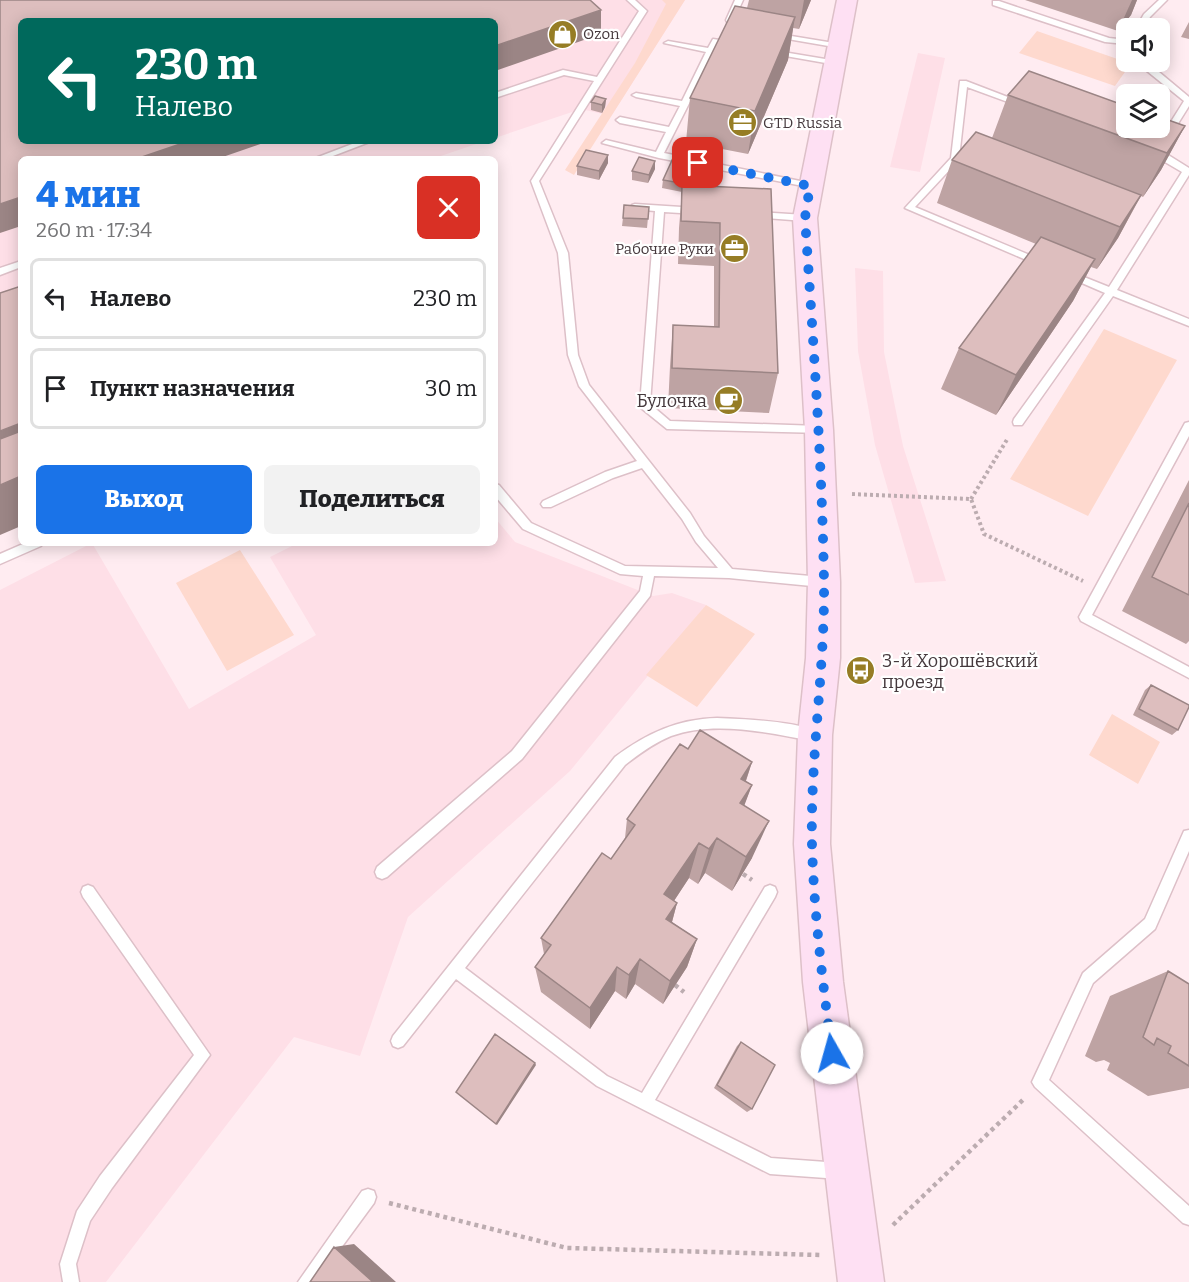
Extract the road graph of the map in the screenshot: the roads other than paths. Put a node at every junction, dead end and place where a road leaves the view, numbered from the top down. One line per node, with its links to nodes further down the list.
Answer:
1 (631, 0): 16 (lane)
2 (739, 0): 7 (lane)
3 (847, 0): 14 (street)
4 (1164, 0): 6 (lane)
5 (996, 3): 9 (lane)
6 (1146, 18)
7 (739, 28)
8 (762, 32): 14 (lane)
9 (1116, 41)
10 (668, 43): 12 (lane)
11 (748, 47): 12 (lane)
12 (711, 51): 20 (lane)
13 (769, 51): 14 (lane)
14 (838, 55): 32 (street)
15 (1154, 72): 19 (lane)
16 (600, 80): 18 (lane); 47 (lane)
17 (636, 94): 20 (lane)
18 (498, 95)
19 (1188, 101): 27 (lane)
20 (684, 104): 23 (lane)
21 (1028, 106): 30 (lane)
22 (620, 120): 23 (lane)
23 (671, 130): 28 (lane)
24 (606, 143): 28 (lane)
25 (360, 144): 29 (lane)
26 (1145, 149): 27 (lane)
27 (1156, 153): 42 (lane)
28 (659, 155): 32 (lane)
29 (326, 156)
30 (955, 159): 31 (lane); 39 (lane)
31 (975, 168)
32 (810, 186): 37 (street)
33 (635, 207): 34 (lane)
34 (660, 209): 35 (lane); 46 (lane)
35 (707, 212)
36 (742, 214): 37 (lane)
37 (805, 218): 46 (street)
38 (18, 265): 41 (lane)
39 (1048, 266)
40 (1058, 270): 42 (lane)
41 (0, 272)
42 (1112, 292): 43 (lane); 44 (lane)
43 (1189, 323)
44 (1018, 422)
45 (1189, 426): 55 (lane)
46 (819, 430): 54 (street)
47 (644, 462): 49 (lane); 52 (lane)
48 (498, 492): 53 (lane)
49 (547, 504)
50 (30, 546): 51 (lane)
51 (0, 559)
52 (729, 573): 53 (lane); 54 (lane)
53 (649, 574): 58 (lane)
54 (824, 582): 56 (street)
55 (1189, 673)
56 (815, 735): 61 (lane); 64 (street)
57 (1189, 836): 66 (lane)
58 (382, 872)
59 (88, 892): 67 (lane)
60 (770, 892): 63 (lane)
61 (455, 970): 62 (lane); 63 (lane)
62 (398, 1041)
63 (645, 1104): 64 (lane)
64 (847, 1171): 69 (street)
65 (368, 1197): 68 (lane)
66 (1189, 1217)
67 (71, 1282)
68 (306, 1282)
69 (861, 1282)

